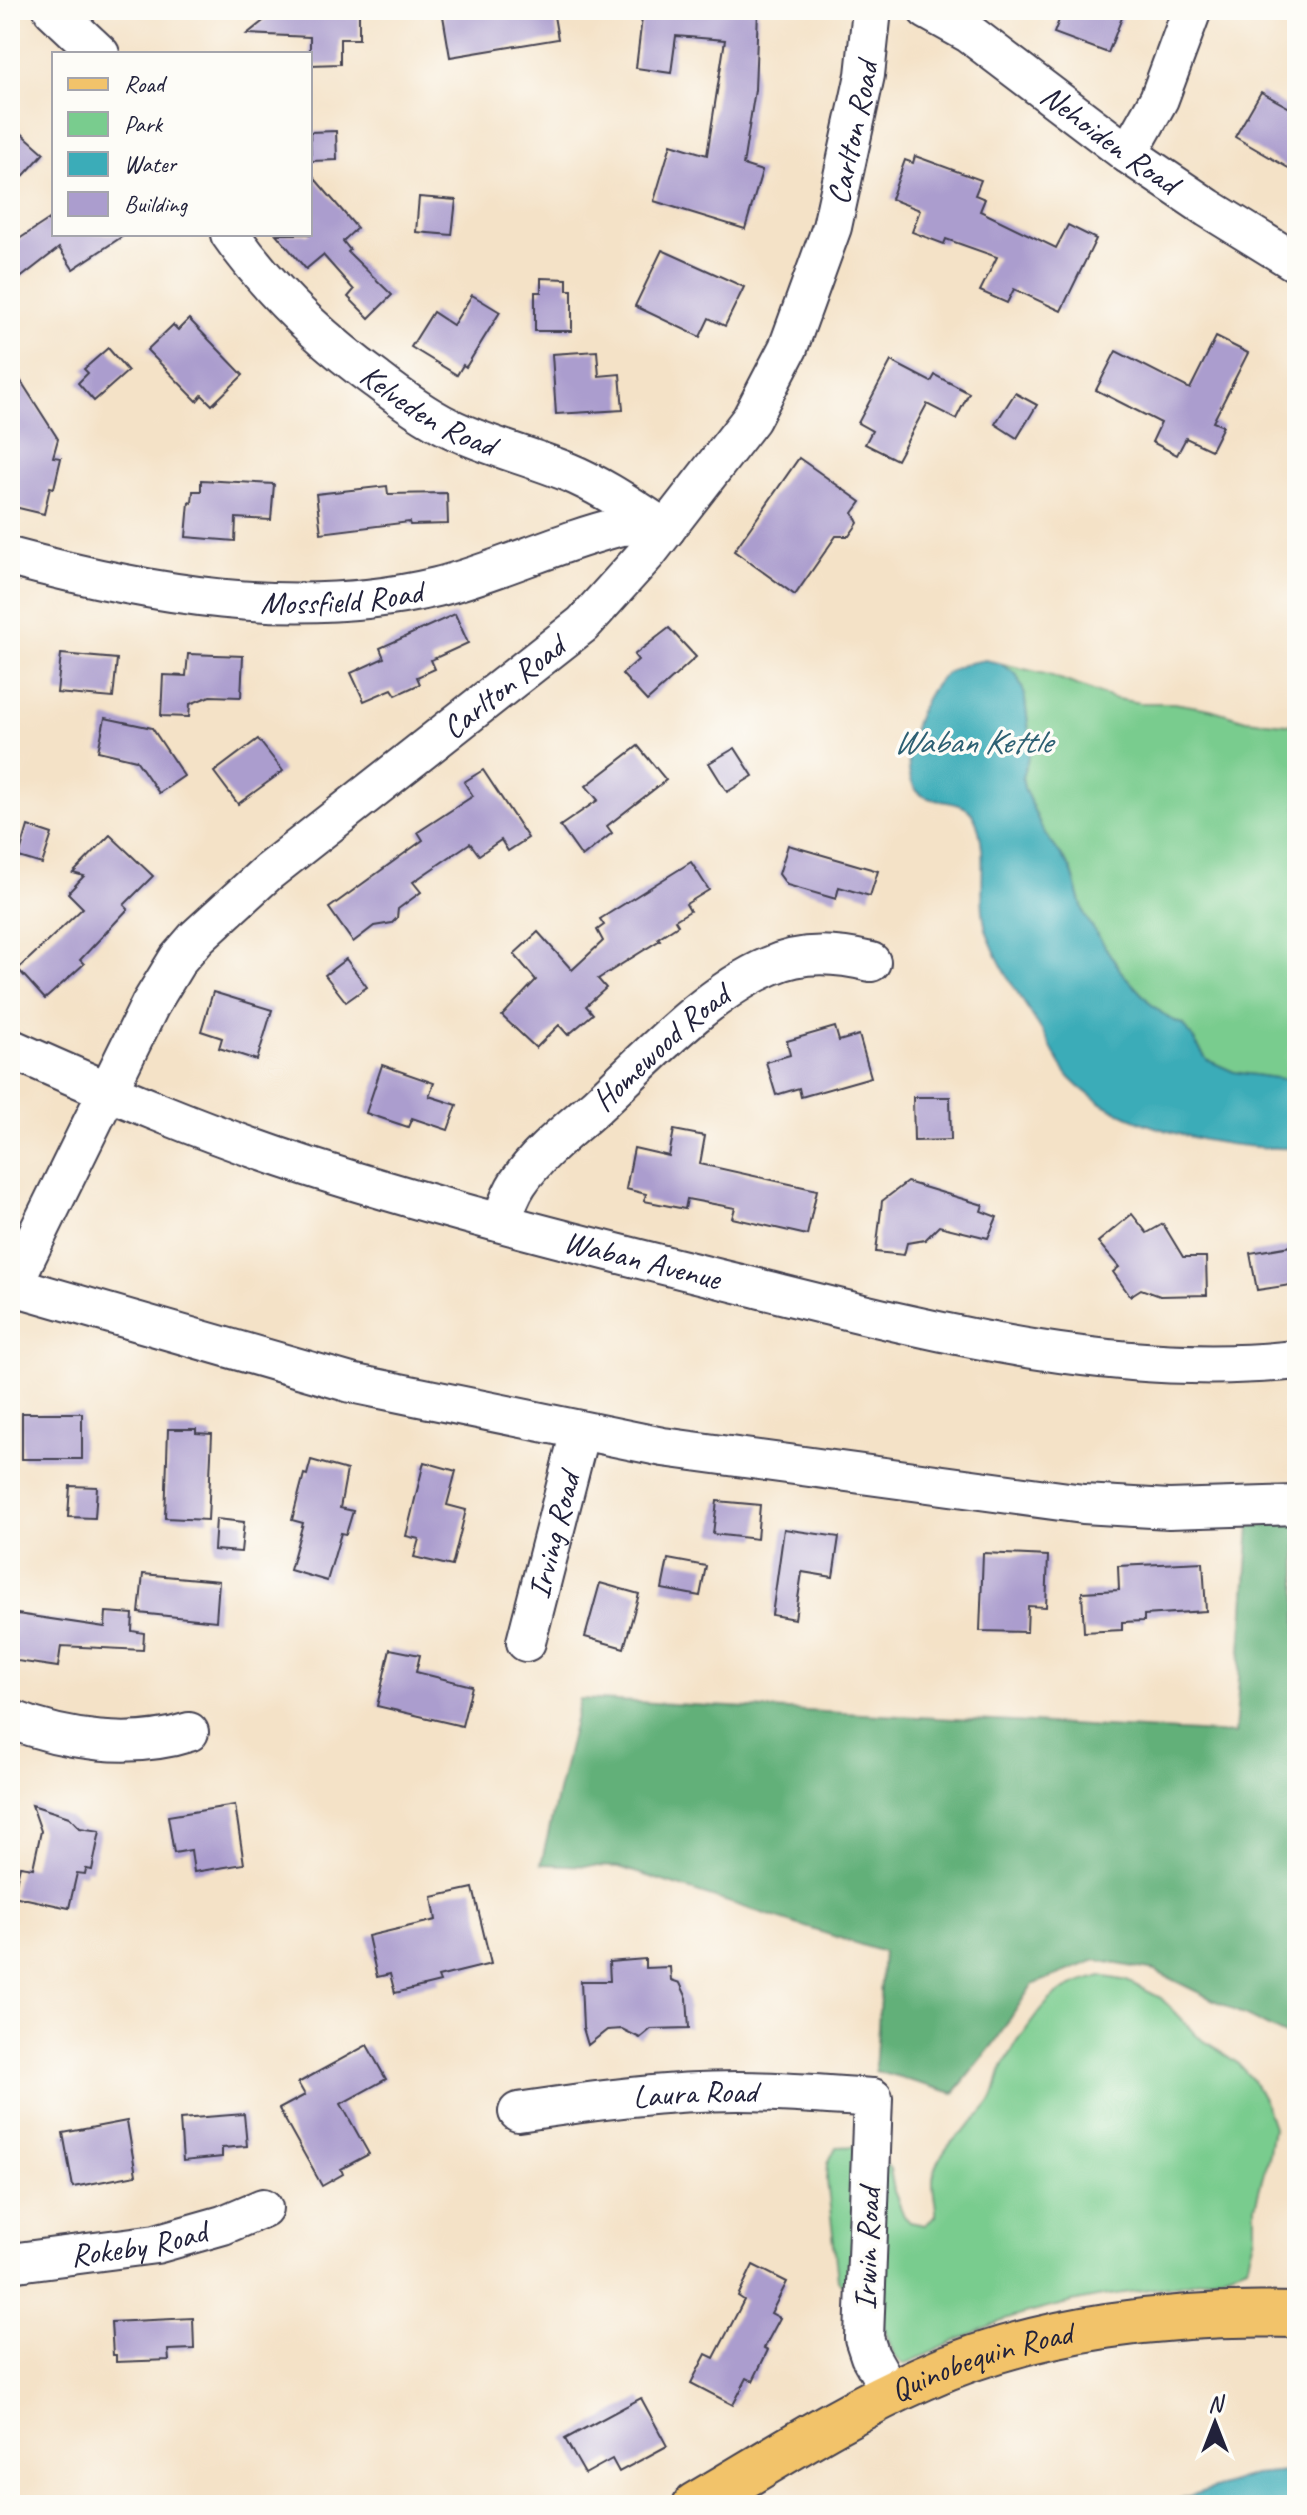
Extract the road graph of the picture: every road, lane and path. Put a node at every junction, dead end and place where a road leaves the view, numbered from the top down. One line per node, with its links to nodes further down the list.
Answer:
1 (53, 10): 5 (street)
2 (872, 10): 9 (street, Carlton Road)
3 (927, 10): 6 (street, Nehoiden Road)
4 (1192, 10): 6 (street)
5 (98, 52)
6 (1128, 154): 8 (street, Nehoiden Road)
7 (232, 236): 9 (street, Kelveden Road)
8 (1297, 263)
9 (666, 529): 10 (street, Mossfield Road); 13 (street, Carlton Road)
10 (10, 557)
11 (871, 962): 14 (street, Homewood Road)
12 (10, 1048): 13 (street, Waban Avenue)
13 (107, 1092): 14 (street, Waban Avenue); 15 (street, Carlton Road)
14 (501, 1222): 16 (street, Waban Avenue)
15 (11, 1287): 17 (street)
16 (1297, 1360)
17 (580, 1431): 18 (street); 19 (street, Irving Road)
18 (1297, 1505)
19 (526, 1642)
20 (10, 1719): 21 (street)
21 (189, 1732)
22 (873, 2098): 23 (street, Laura Road); 27 (street, Irwin Road)
23 (518, 2112)
24 (263, 2208): 25 (street, Rokeby Road)
25 (10, 2263)
26 (1297, 2315): 27 (main road, Quinobequin Road)
27 (891, 2393): 28 (main road, Quinobequin Road)
28 (695, 2505)

